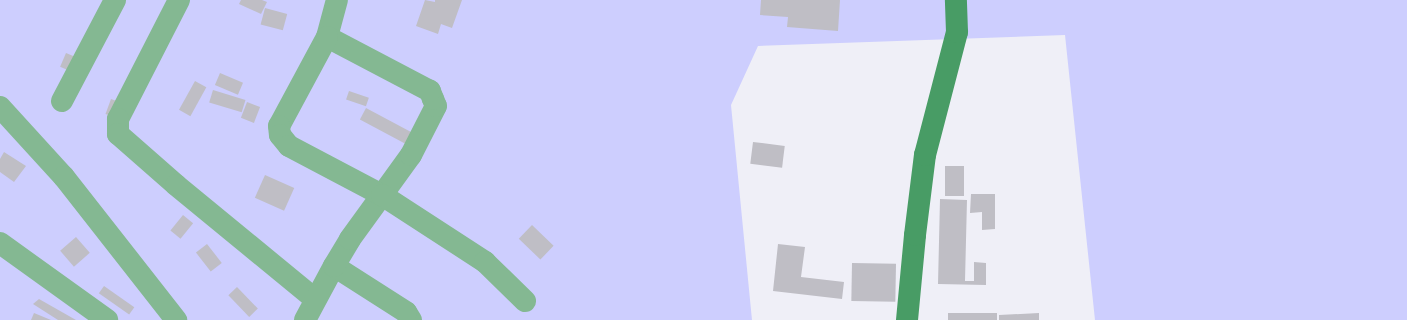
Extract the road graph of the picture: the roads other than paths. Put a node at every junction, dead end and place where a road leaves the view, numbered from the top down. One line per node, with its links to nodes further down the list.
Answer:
1 (115, 0): 6 (street)
2 (179, 0): 11 (street)
3 (337, 0): 5 (street)
4 (956, 0): 17 (main road)
5 (328, 37): 8 (street); 8 (street)
6 (62, 101)
7 (0, 107): 14 (street)
8 (382, 196): 10 (street); 12 (street)
9 (0, 243): 13 (street)
10 (334, 266): 11 (street); 16 (street)
11 (315, 299): 15 (street)
12 (525, 301)
13 (107, 320)
14 (174, 320)
15 (305, 320)
16 (412, 320)
17 (907, 320)

